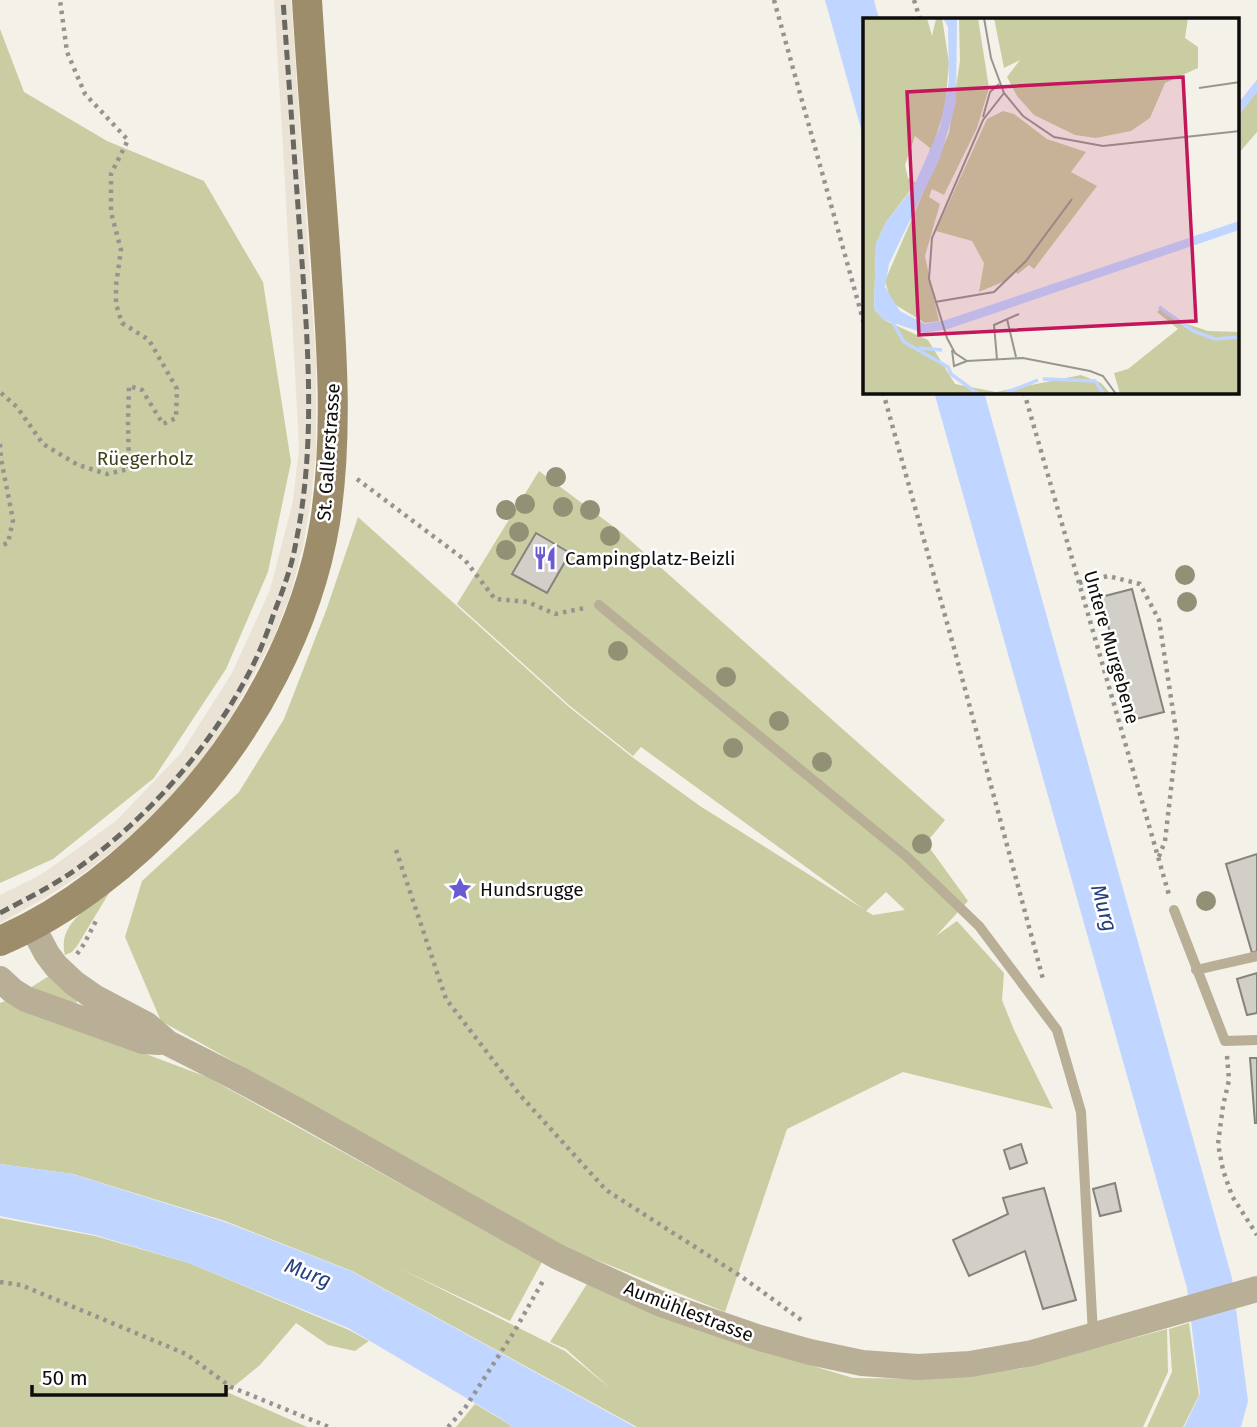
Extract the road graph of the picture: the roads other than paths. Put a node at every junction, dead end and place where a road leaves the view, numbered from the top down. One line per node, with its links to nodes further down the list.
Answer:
1 (307, 0): 4 (main road, St. Gallerstrasse)
2 (599, 605): 12 (lane)
3 (1174, 910): 7 (lane)
4 (32, 926): 5 (main road, St. Gallerstrasse); 10 (street, Aumühlestrasse)
5 (0, 941)
6 (1257, 956): 7 (lane)
7 (1196, 970): 9 (lane)
8 (0, 979): 10 (street, Aumühlestrasse)
9 (1257, 1040)
10 (167, 1043): 12 (street, Aumühlestrasse)
11 (1257, 1289): 12 (street, Aumühlestrasse)
12 (1093, 1335)

